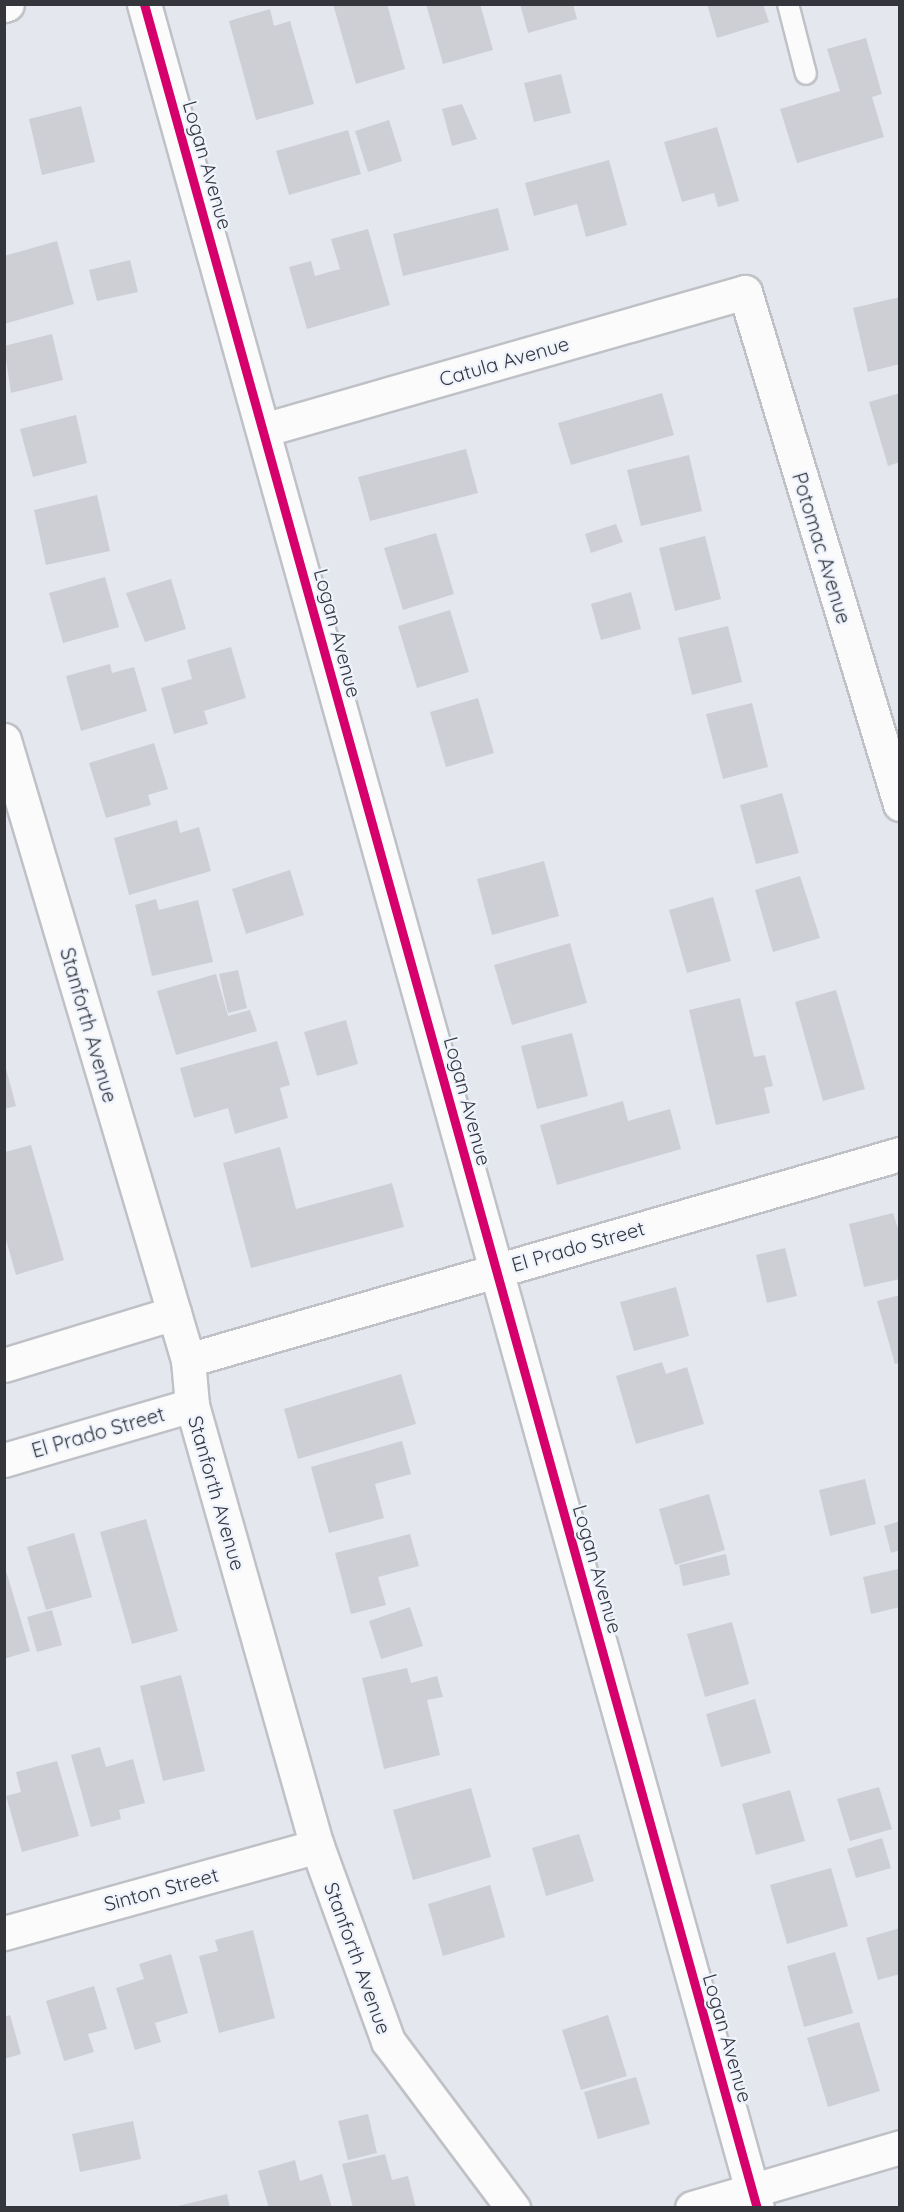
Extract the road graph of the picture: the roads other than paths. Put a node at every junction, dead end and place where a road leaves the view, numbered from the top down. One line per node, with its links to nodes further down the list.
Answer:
1 (144, 4): 5 (street, Logan Avenue)
2 (788, 4): 3 (lane)
3 (806, 74)
4 (745, 292): 5 (street, Catula Avenue); 7 (street, Potomac Avenue)
5 (263, 430): 9 (street, Logan Avenue)
6 (4, 740): 10 (street, Stanforth Avenue)
7 (900, 804)
8 (900, 1154): 9 (street, El Prado Street)
9 (495, 1269): 11 (street, El Prado Street); 18 (street, Logan Avenue)
10 (174, 1313): 11 (street, Stanforth Avenue); 12 (street)
11 (188, 1360): 13 (street, Stanforth Avenue)
12 (4, 1365)
13 (192, 1405): 14 (street, El Prado Street); 15 (street, Stanforth Avenue)
14 (4, 1460)
15 (317, 1846): 16 (street, Sinton Street); 19 (street, Stanforth Avenue)
16 (4, 1933)
17 (900, 2147): 18 (street)
18 (754, 2199): 20 (street)
19 (513, 2208)
20 (692, 2208)

